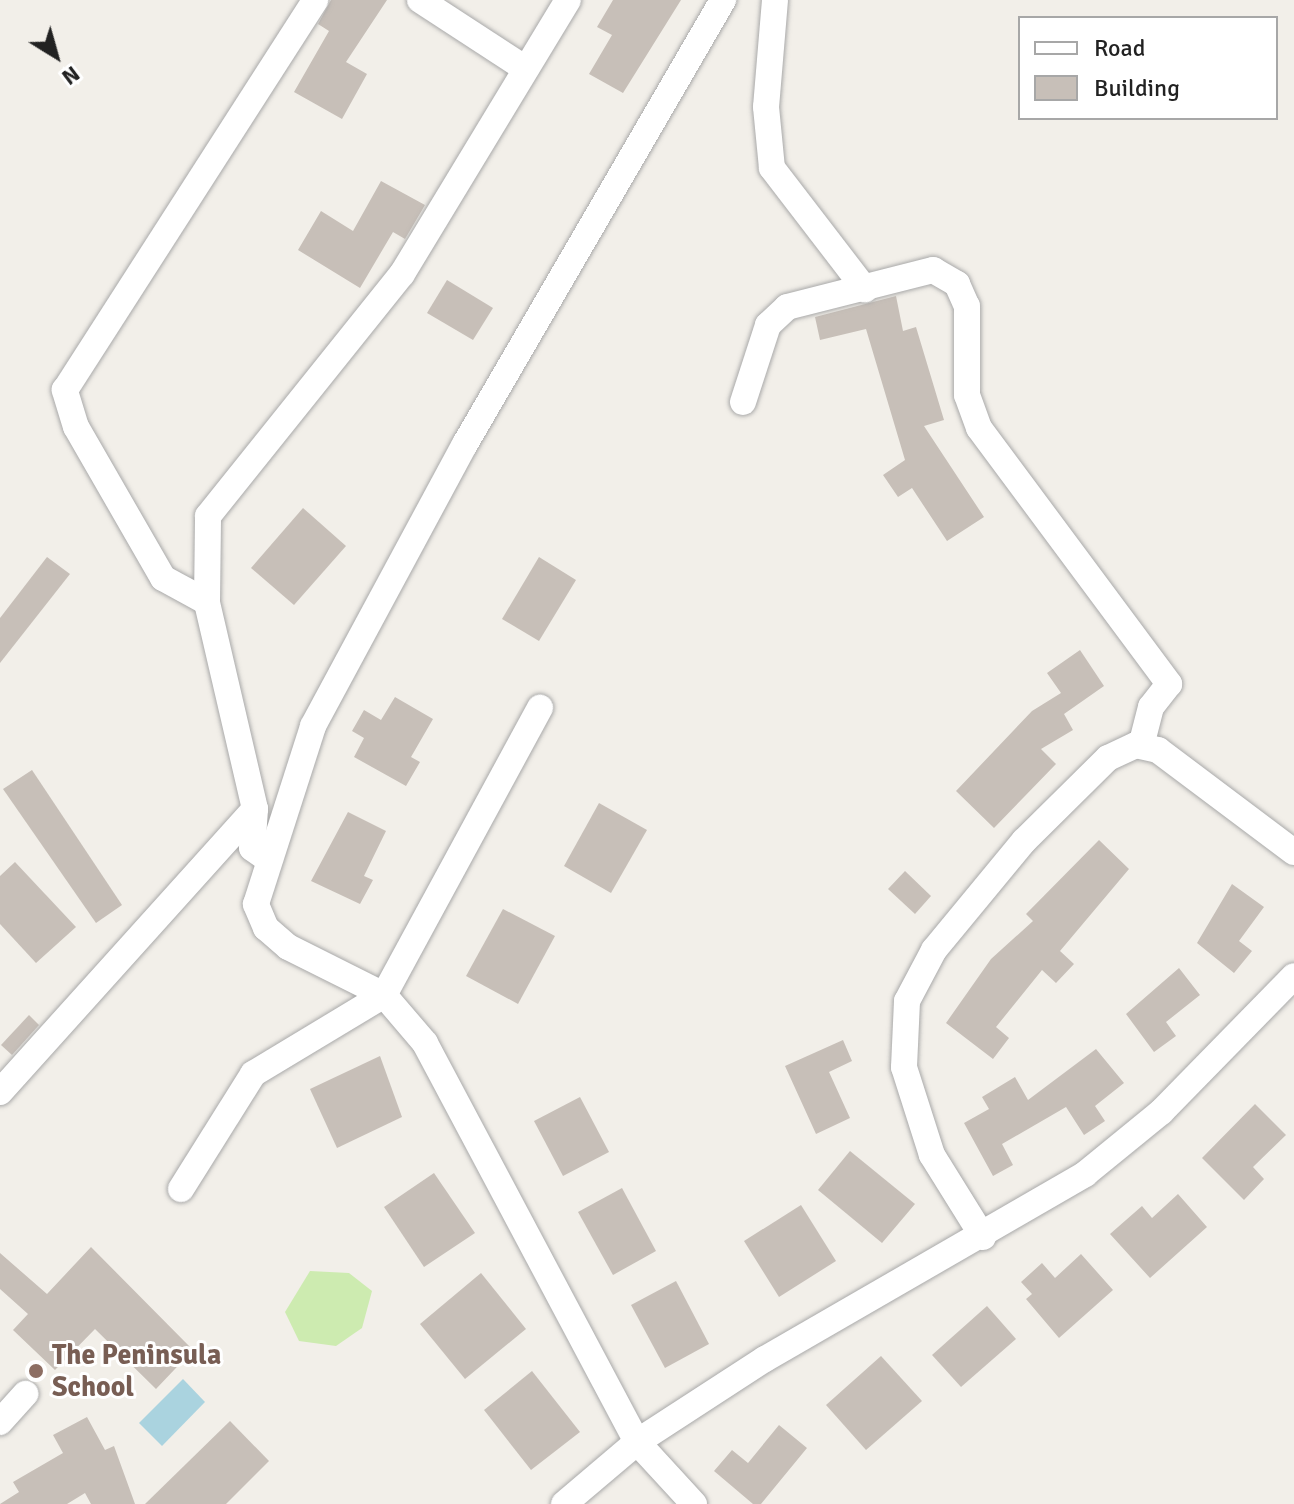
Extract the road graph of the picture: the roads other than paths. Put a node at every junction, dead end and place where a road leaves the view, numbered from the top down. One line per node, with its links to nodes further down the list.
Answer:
1 (315, 0): 9 (street)
2 (420, 0): 6 (street)
3 (568, 0): 6 (street)
4 (723, 0): 14 (street)
5 (775, 0): 7 (street)
6 (526, 69): 9 (street)
7 (865, 289): 8 (street); 11 (street)
8 (743, 402)
9 (207, 602): 12 (street)
10 (540, 708): 16 (street)
11 (1141, 746): 13 (street); 19 (street)
12 (255, 809): 14 (street); 17 (street)
13 (1292, 841)
14 (269, 860): 16 (street)
15 (1294, 976): 19 (street)
16 (384, 995): 18 (street); 22 (street)
17 (0, 1092)
18 (181, 1189)
19 (983, 1237): 22 (street)
20 (25, 1394): 21 (street)
21 (0, 1422)
22 (637, 1442): 23 (street); 24 (street)
23 (564, 1504)
24 (694, 1504)

